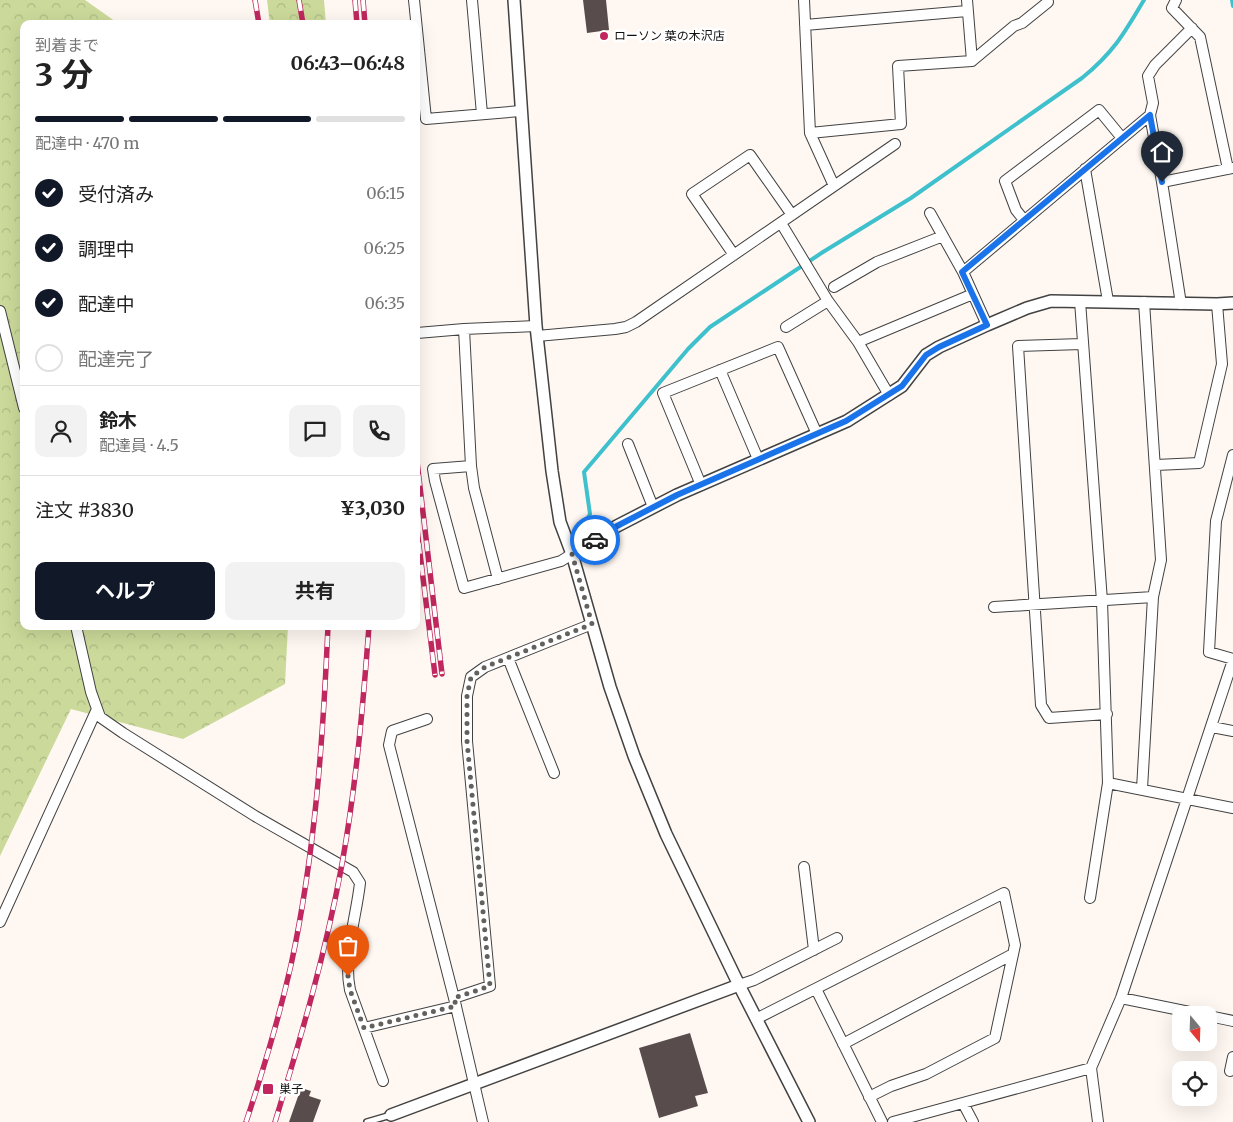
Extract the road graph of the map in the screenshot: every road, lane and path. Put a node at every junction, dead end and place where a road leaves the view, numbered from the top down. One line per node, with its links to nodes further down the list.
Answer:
1 (414, 0): 8 (street)
2 (472, 0): 14 (street)
3 (514, 0): 13 (street)
4 (804, 0): 9 (street)
5 (1176, 0): 10 (street)
6 (1048, 2): 12 (street)
7 (967, 5): 9 (street); 12 (street)
8 (416, 20)
9 (805, 25): 16 (street)
10 (1192, 28): 15 (street); 19 (street)
11 (420, 60): 14 (street)
12 (972, 61): 16 (street)
13 (521, 111): 14 (street); 43 (street)
14 (482, 114)
15 (1150, 115): 17 (street); 21 (street)
16 (810, 133): 22 (street)
17 (1122, 138): 20 (street); 25 (street)
18 (895, 144): 22 (street)
19 (1231, 168): 21 (street)
20 (1086, 169): 25 (street); 34 (street)
21 (1162, 182): 37 (street)
22 (834, 186): 24 (street)
23 (930, 213): 27 (street)
24 (792, 214): 26 (street); 28 (street)
25 (1024, 220): 29 (street)
26 (781, 223): 28 (street); 32 (street)
27 (943, 236): 29 (street); 30 (street)
28 (734, 256): 43 (street)
29 (962, 272): 31 (street)
30 (834, 287)
31 (973, 294): 40 (street); 45 (street)
32 (828, 301): 41 (street); 45 (street)
33 (1080, 301): 34 (street); 40 (street); 46 (street)
34 (1108, 301): 35 (street)
35 (1144, 302): 37 (street); 54 (street)
36 (1233, 303): 38 (street)
37 (1181, 304): 38 (street)
38 (1217, 304): 54 (street)
39 (0, 311): 48 (street)
40 (987, 325): 49 (street)
41 (786, 327)
42 (464, 329): 43 (street); 44 (street); 55 (street)
43 (536, 331): 58 (street)
44 (420, 333)
45 (858, 342): 49 (street)
46 (1082, 344): 61 (street); 62 (street)
47 (720, 370): 50 (street); 53 (street); 56 (street)
48 (20, 392)
49 (890, 394): 50 (street)
50 (817, 434): 53 (street)
51 (628, 444): 57 (street)
52 (1233, 455): 67 (street)
53 (758, 459): 56 (street)
54 (1156, 464): 60 (street)
55 (472, 466): 59 (street); 59 (street)
56 (700, 485): 57 (street)
57 (653, 507): 58 (street)
58 (572, 554): 59 (street); 64 (street)
59 (498, 579)
60 (1153, 597): 61 (street); 75 (street)
61 (1102, 600): 62 (street); 69 (street)
62 (1035, 605): 63 (street); 69 (street)
63 (994, 607)
64 (592, 624): 66 (street); 84 (street)
65 (77, 630): 68 (street)
66 (508, 658): 73 (street); 87 (street)
67 (1233, 659): 71 (street)
68 (97, 709): 80 (street); 92 (street)
69 (1107, 714): 74 (street)
70 (427, 719): 87 (street)
71 (1212, 727): 72 (street); 76 (street)
72 (1233, 732)
73 (554, 773)
74 (1108, 783): 75 (street); 79 (street)
75 (1142, 789): 76 (street)
76 (1186, 799): 77 (street); 86 (street)
77 (1233, 808)
78 (804, 867): 82 (street)
79 (1090, 898)
80 (0, 922)
81 (837, 938): 82 (street)
82 (814, 950): 84 (street)
83 (1013, 954): 85 (street); 93 (street); 99 (street)
84 (739, 985): 90 (street); 98 (street)
85 (816, 989): 90 (street); 93 (street)
86 (1121, 998): 88 (street); 95 (street)
87 (455, 1002): 92 (street); 98 (street)
88 (1172, 1008)
89 (1218, 1018): 91 (street)
90 (756, 1019): 104 (street)
91 (1233, 1021)
92 (364, 1028): 97 (street)
93 (843, 1044): 99 (street)
94 (1233, 1057): 96 (street)
95 (1091, 1068): 100 (street); 108 (street)
96 (1230, 1071)
97 (383, 1081)
98 (474, 1084): 101 (street); 103 (street)
99 (869, 1097): 105 (street)
100 (963, 1104): 106 (street); 107 (street)
101 (388, 1118): 102 (lane)
102 (367, 1122)
103 (483, 1122)
104 (809, 1122)
105 (882, 1122)
106 (892, 1122)
107 (973, 1122)
108 (1098, 1122)

